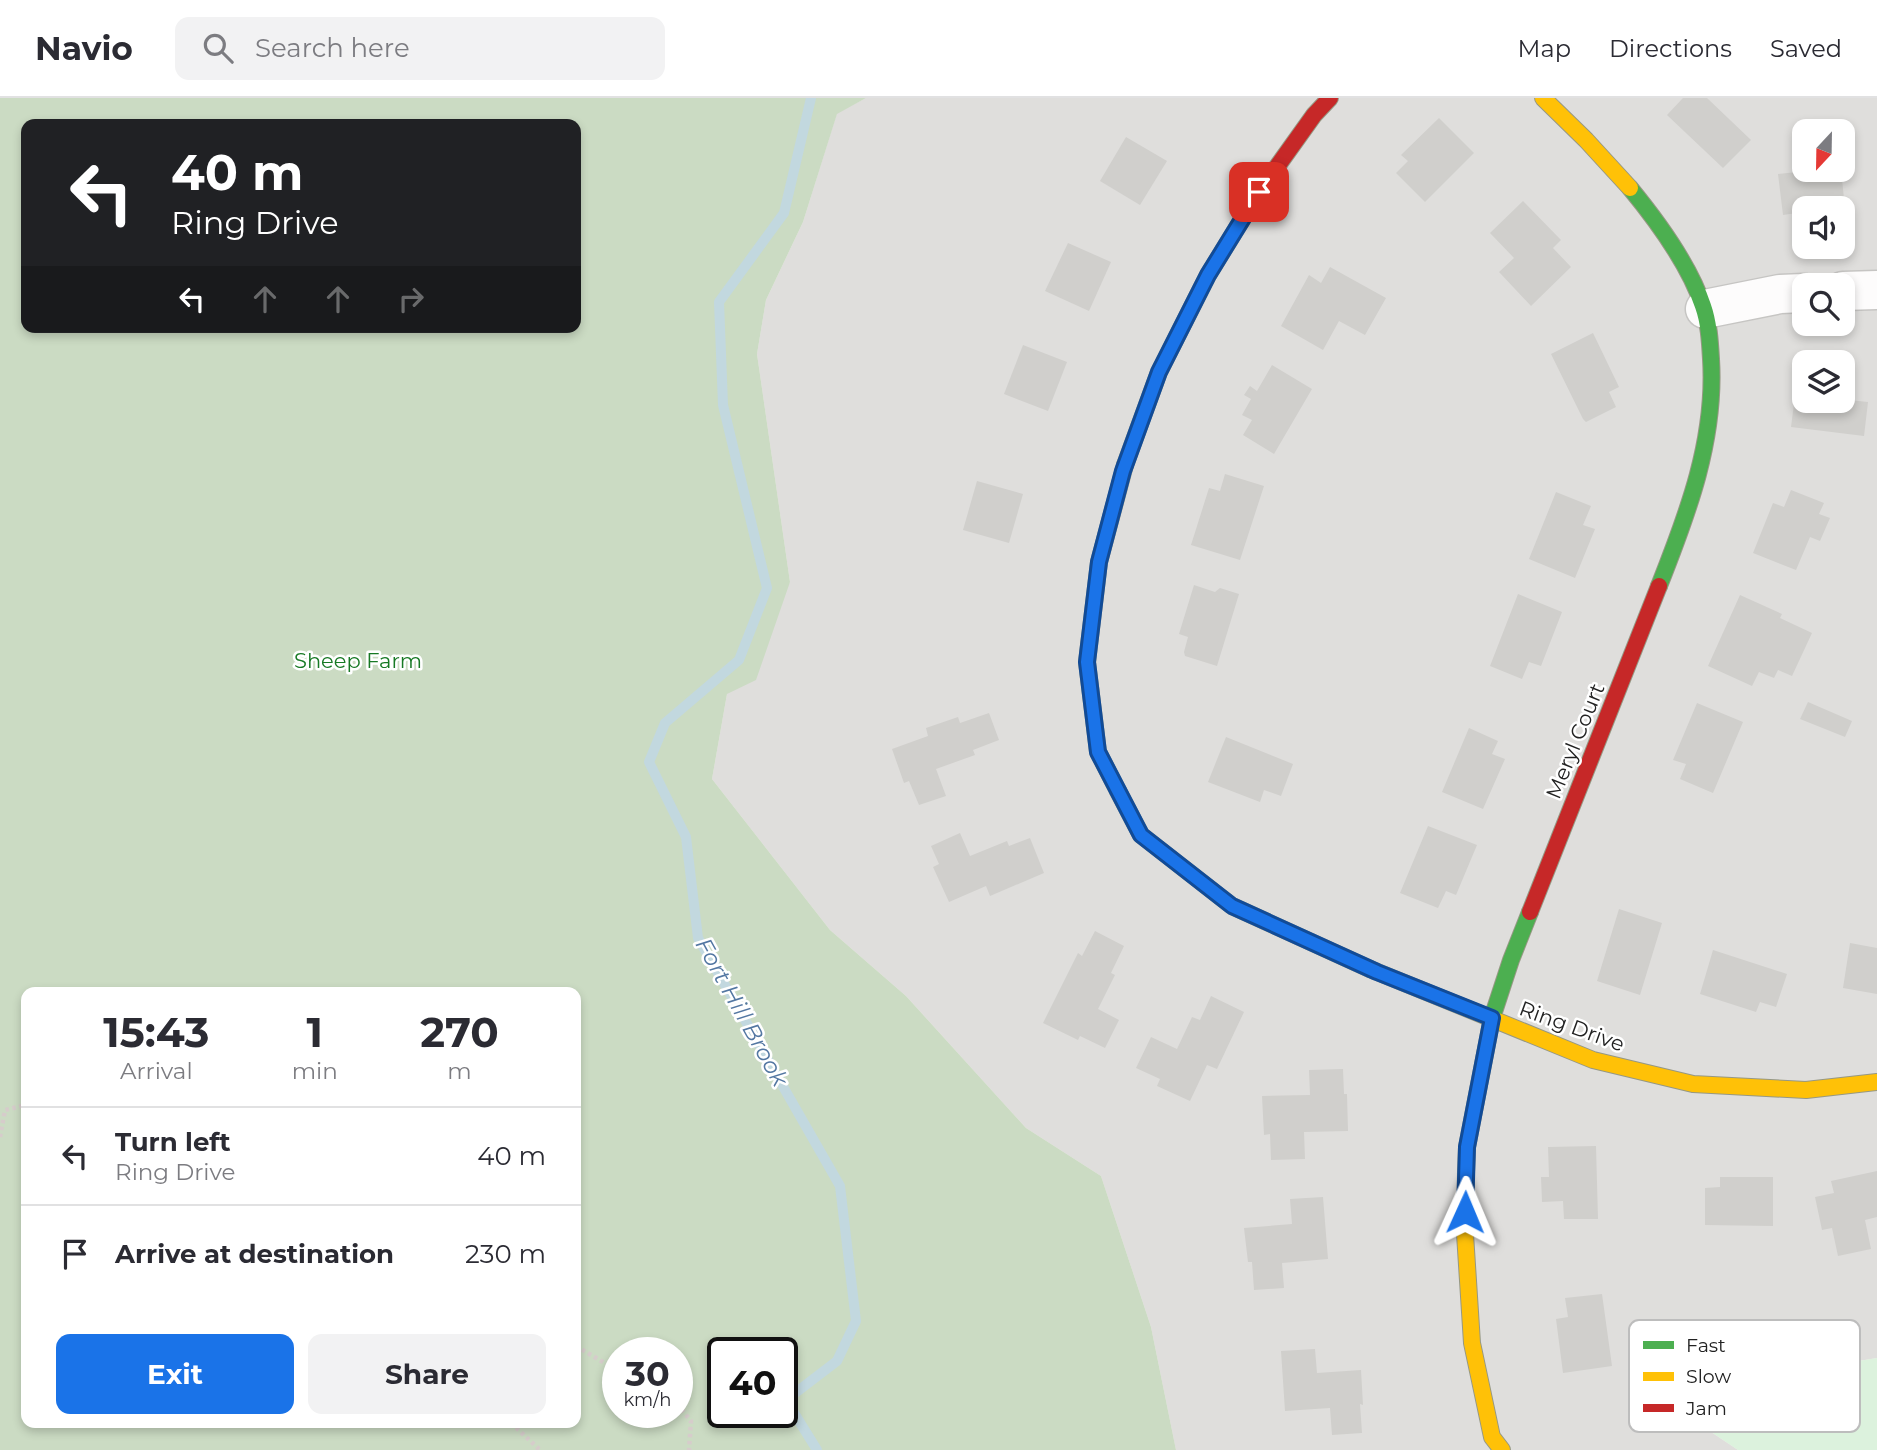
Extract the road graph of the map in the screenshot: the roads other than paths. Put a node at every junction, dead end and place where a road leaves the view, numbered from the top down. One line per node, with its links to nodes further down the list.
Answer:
1 (1330, 98): 7 (street, Ring Drive)
2 (1543, 98): 6 (street, Meryl Court)
3 (1877, 290): 4 (street)
4 (1855, 291)
5 (1792, 294): 6 (street)
6 (1705, 309): 7 (street, Meryl Court)
7 (1492, 1018): 8 (street, Ring Drive); 9 (street, Meryl Court)
8 (1877, 1082)
9 (1502, 1450)

